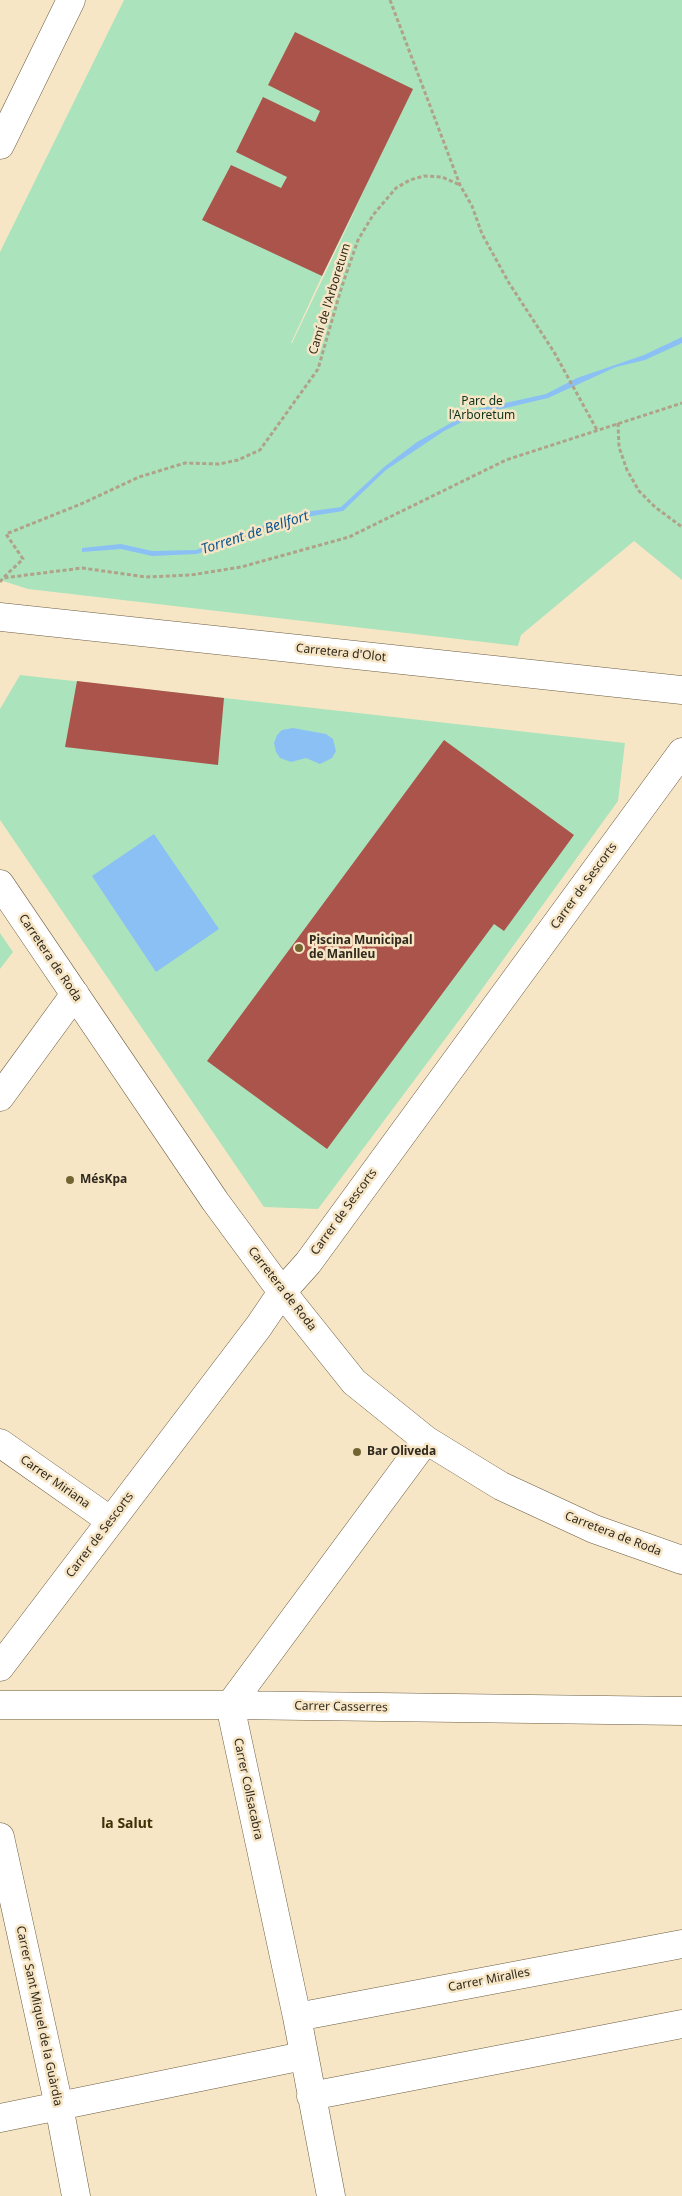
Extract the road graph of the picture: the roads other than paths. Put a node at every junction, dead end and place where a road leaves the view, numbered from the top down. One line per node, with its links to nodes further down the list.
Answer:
1 (71, 0): 2 (street)
2 (0, 145)
3 (0, 617): 4 (street, Carretera d'Olot)
4 (682, 690)
5 (682, 752): 9 (street, Carrer de Sescorts)
6 (0, 884): 7 (street, Carretera de Roda)
7 (74, 994): 8 (street); 9 (street, Carretera de Roda)
8 (0, 1097)
9 (282, 1292): 10 (street, Carretera de Roda); 12 (street, Carrer de Sescorts)
10 (426, 1440): 13 (street, Carretera de Roda); 16 (street)
11 (0, 1443): 12 (street, Carrer Miriana)
12 (111, 1521): 14 (street, Carrer de Sescorts)
13 (682, 1560)
14 (0, 1667)
15 (0, 1705): 16 (street, Carrer Casserres)
16 (230, 1705): 17 (street, Carrer Casserres); 20 (street, Carrer Collsacabra)
17 (682, 1711)
18 (0, 1837): 24 (street, Carrer Sant Miquel de la Guàrdia)
19 (682, 1944): 20 (street, Carrer Miralles)
20 (297, 2017): 22 (street, Carrer Collsacabra)
21 (682, 2024): 23 (street)
22 (303, 2056): 23 (street, Carrer Collsacabra); 24 (street)
23 (311, 2096): 27 (street, Carrer Collsacabra)
24 (59, 2106): 25 (street); 26 (street, Carrer Sant Miquel de la Guàrdia)
25 (0, 2118)
26 (76, 2196)
27 (331, 2196)

